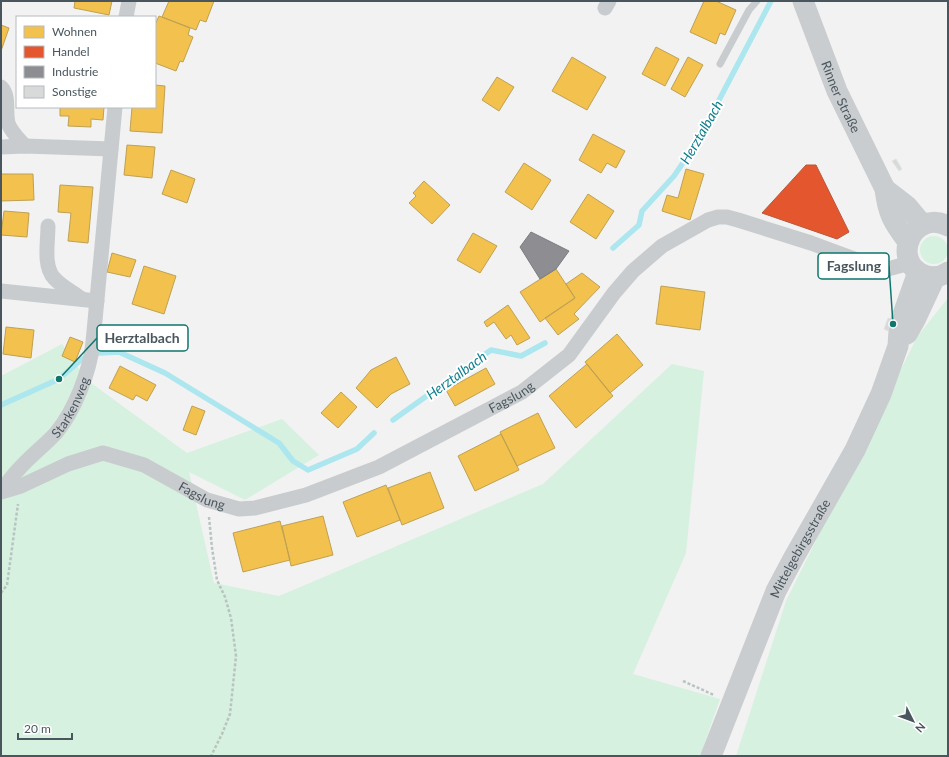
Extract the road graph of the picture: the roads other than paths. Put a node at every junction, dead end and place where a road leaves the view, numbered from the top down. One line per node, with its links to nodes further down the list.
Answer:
1 (129, 1): 4 (street)
2 (757, 1): 5 (lane)
3 (803, 1): 11 (main road, Rinner Straße)
4 (126, 16)
5 (720, 64)
6 (1, 87): 8 (street)
7 (115, 108): 10 (street, Starkenweg)
8 (25, 146): 9 (street); 10 (street)
9 (1, 147)
10 (111, 149): 18 (street, Starkenweg)
11 (885, 189): 12 (main road, Rinner Straße); 15 (main road, Rinner Straße)
12 (922, 225): 13 (main road); 15 (main road)
13 (948, 225)
14 (48, 226): 18 (street)
15 (908, 242): 16 (main road, Mittelgebirgsstraße)
16 (928, 271): 19 (street, Fagslung); 21 (main road, Mittelgebirgsstraße)
17 (1, 291): 18 (street)
18 (90, 300): 20 (street, Starkenweg)
19 (68, 464): 20 (street, Starkenweg)
20 (1, 492)
21 (711, 756)

